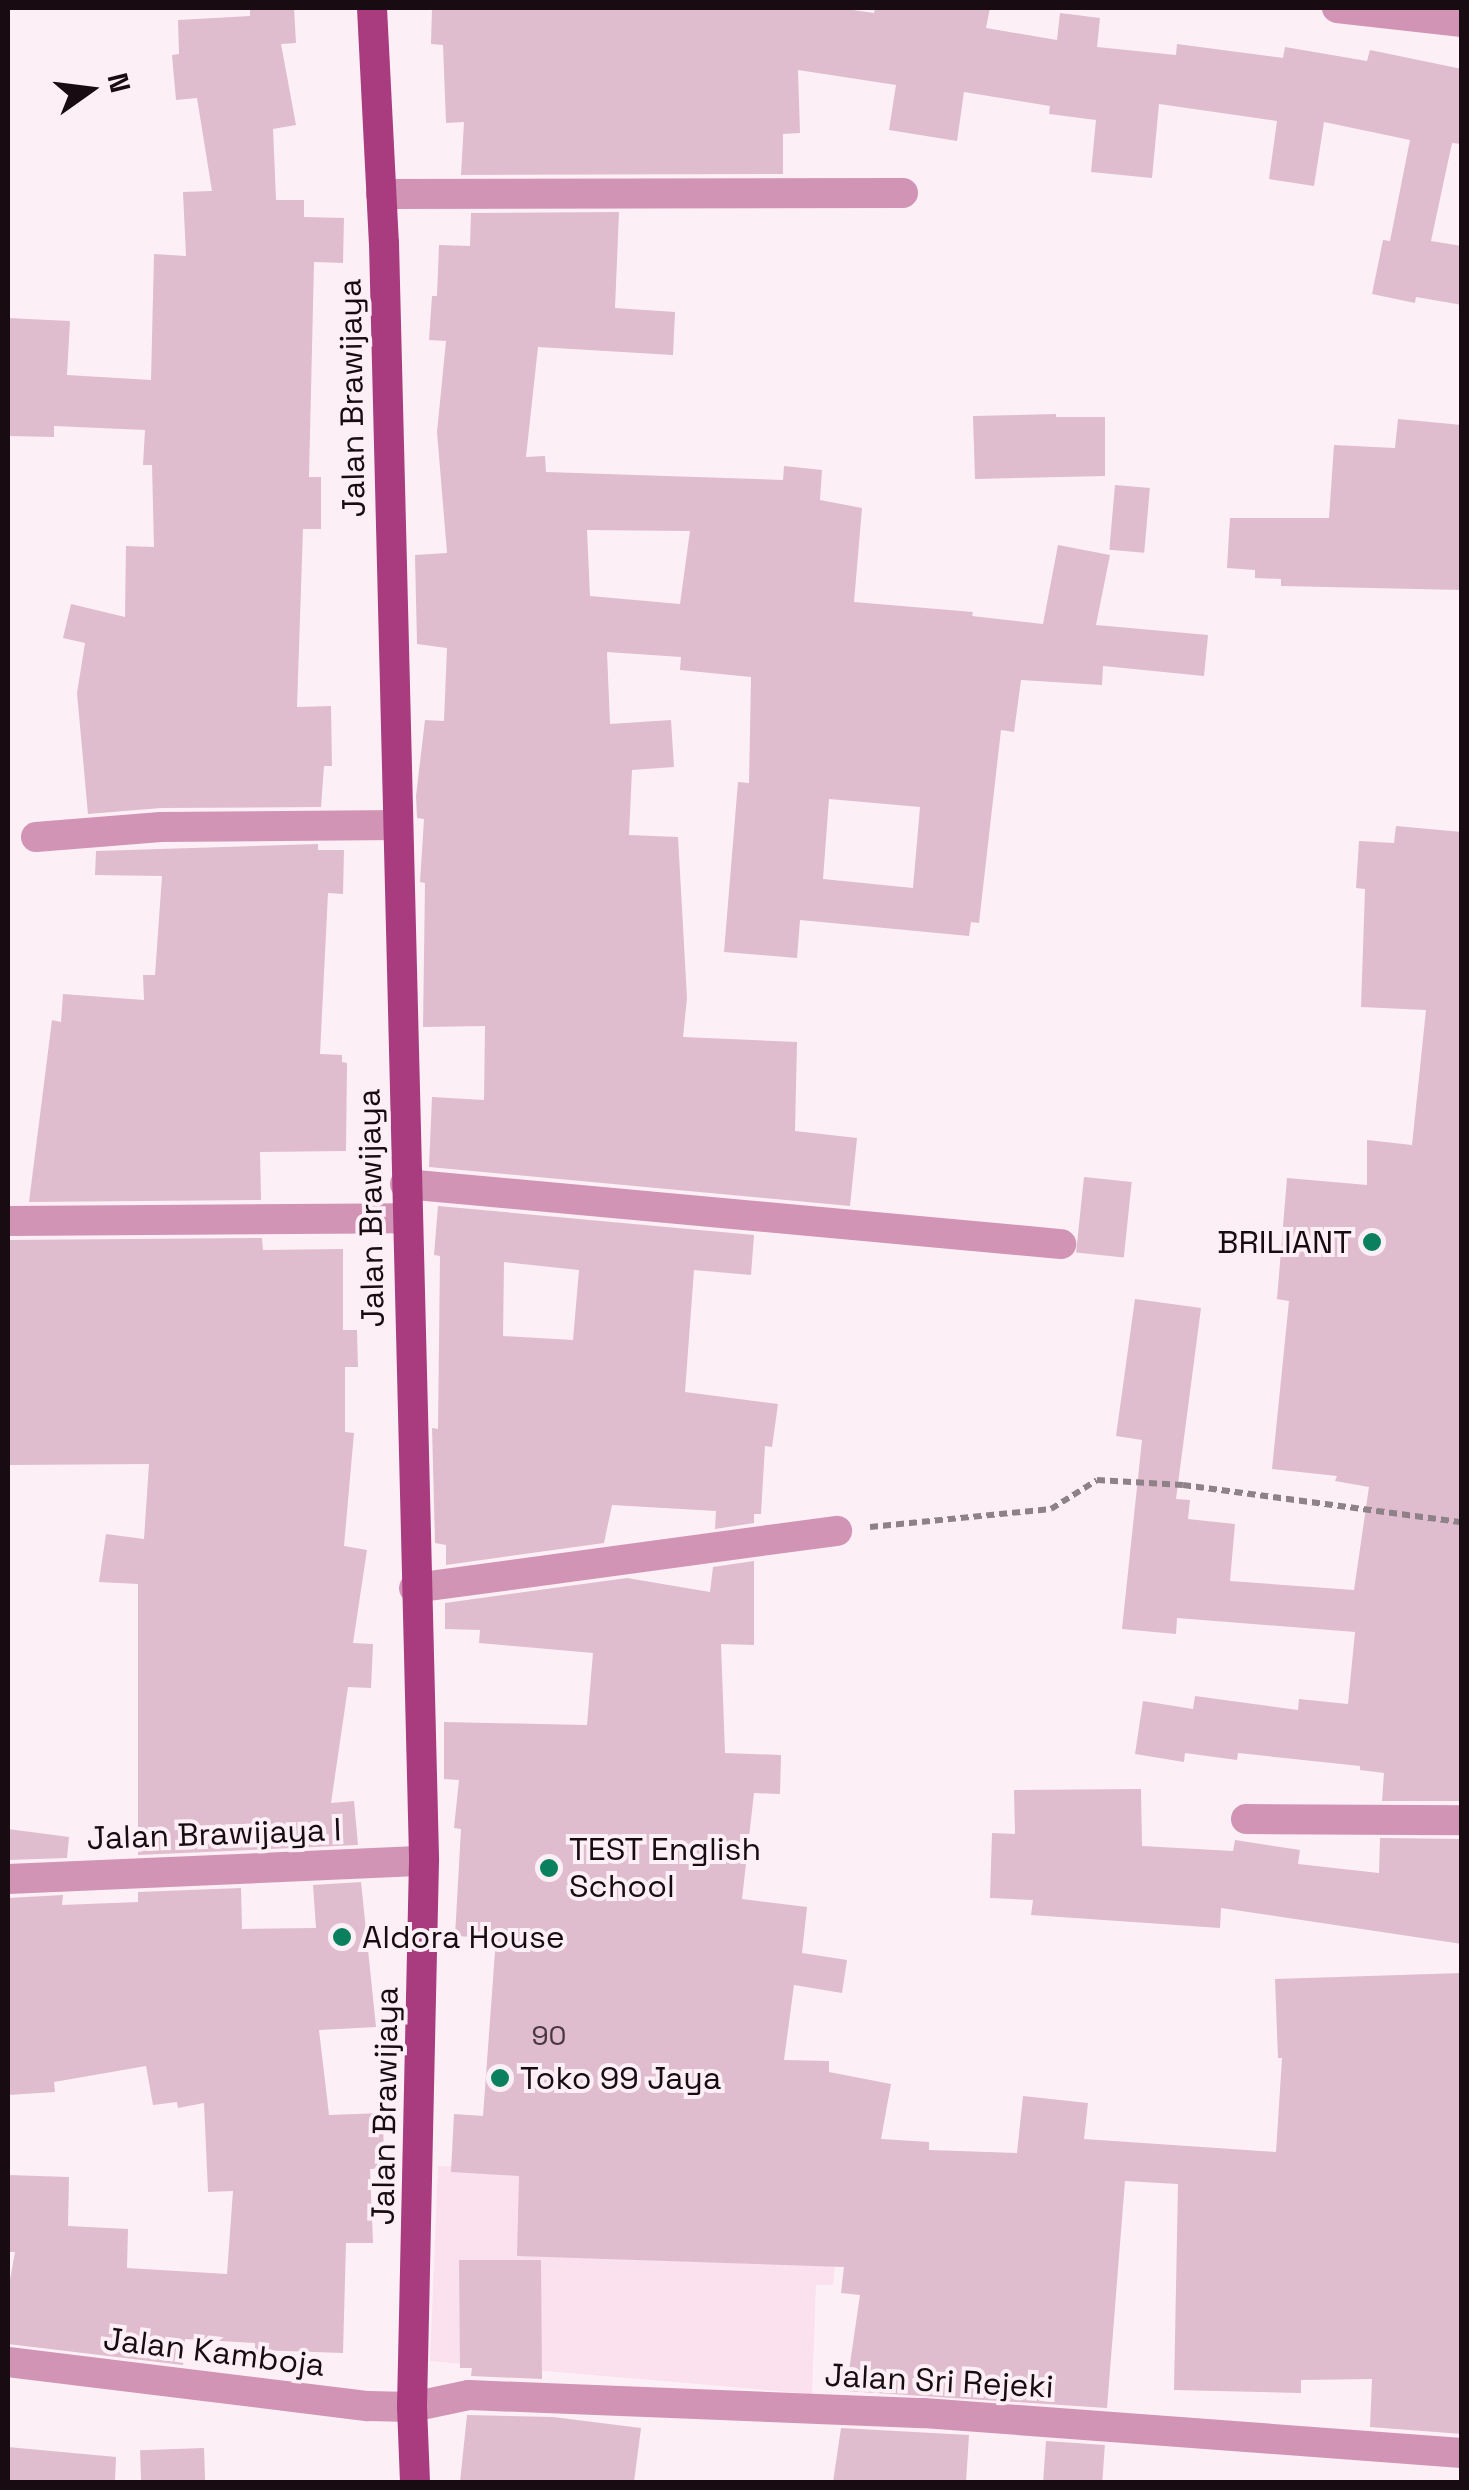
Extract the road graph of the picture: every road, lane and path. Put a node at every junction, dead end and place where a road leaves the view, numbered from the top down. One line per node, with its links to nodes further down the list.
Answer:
1 (372, 8): 5 (main road, Jalan Brawijaya)
2 (1337, 8): 3 (street)
3 (1462, 22)
4 (903, 193): 5 (street)
5 (381, 194): 6 (main road, Jalan Brawijaya)
6 (398, 825): 7 (street); 8 (main road, Jalan Brawijaya)
7 (36, 838)
8 (405, 1184): 9 (main road, Jalan Brawijaya); 11 (street)
9 (406, 1218): 10 (street); 14 (main road, Jalan Brawijaya)
10 (8, 1222)
11 (1061, 1244)
12 (1462, 1522): 13 (path)
13 (837, 1531): 14 (street)
14 (414, 1588): 17 (main road, Jalan Brawijaya)
15 (1246, 1820): 16 (street)
16 (1462, 1820)
17 (424, 1861): 18 (street, Jalan Brawijaya I); 20 (main road, Jalan Brawijaya)
18 (8, 1880)
19 (8, 2362): 20 (street, Jalan Kamboja)
20 (412, 2407): 21 (street, Jalan Sri Rejeki); 22 (main road, Jalan Brawijaya)
21 (1462, 2453)
22 (416, 2482)

